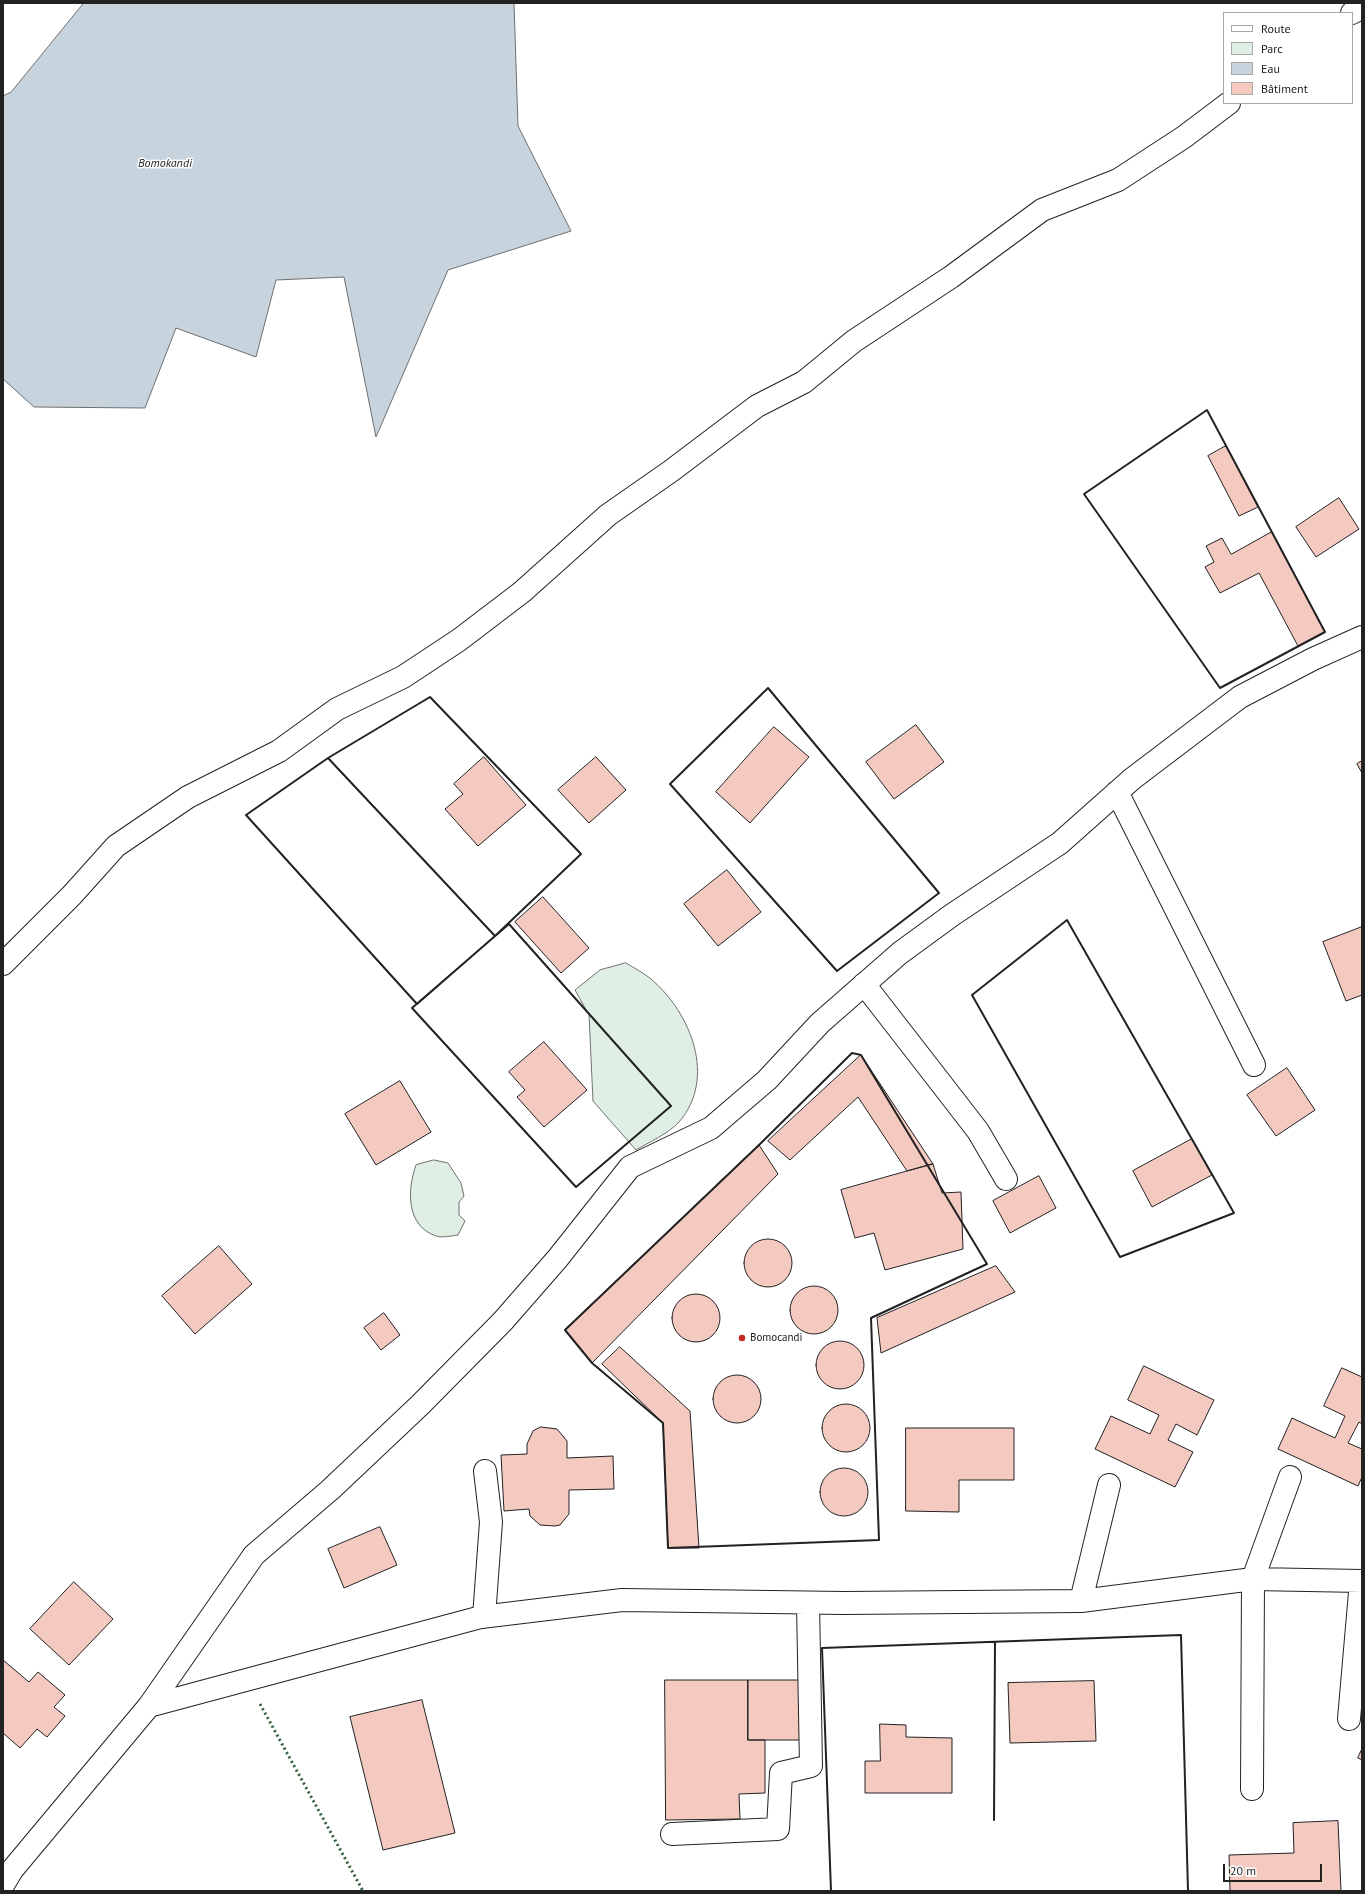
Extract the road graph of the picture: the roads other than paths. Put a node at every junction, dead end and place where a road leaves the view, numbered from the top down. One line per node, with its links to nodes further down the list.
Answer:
1 (1362, 7): 2 (street)
2 (1353, 12)
3 (1228, 104): 6 (street)
4 (1362, 637): 5 (street)
5 (1117, 792): 7 (street); 8 (street)
6 (3, 964)
7 (864, 984): 9 (street); 18 (street)
8 (1254, 1065)
9 (1006, 1179)
10 (484, 1471): 17 (street)
11 (1290, 1477): 13 (street)
12 (1109, 1485): 15 (street)
13 (1253, 1579): 14 (street); 15 (street); 20 (street)
14 (1362, 1581): 19 (street)
15 (1081, 1601): 16 (street)
16 (808, 1602): 17 (street); 21 (street)
17 (484, 1617): 18 (street)
18 (149, 1706): 22 (street)
19 (1349, 1719)
20 (1252, 1789)
21 (672, 1834)
22 (3, 1885)

